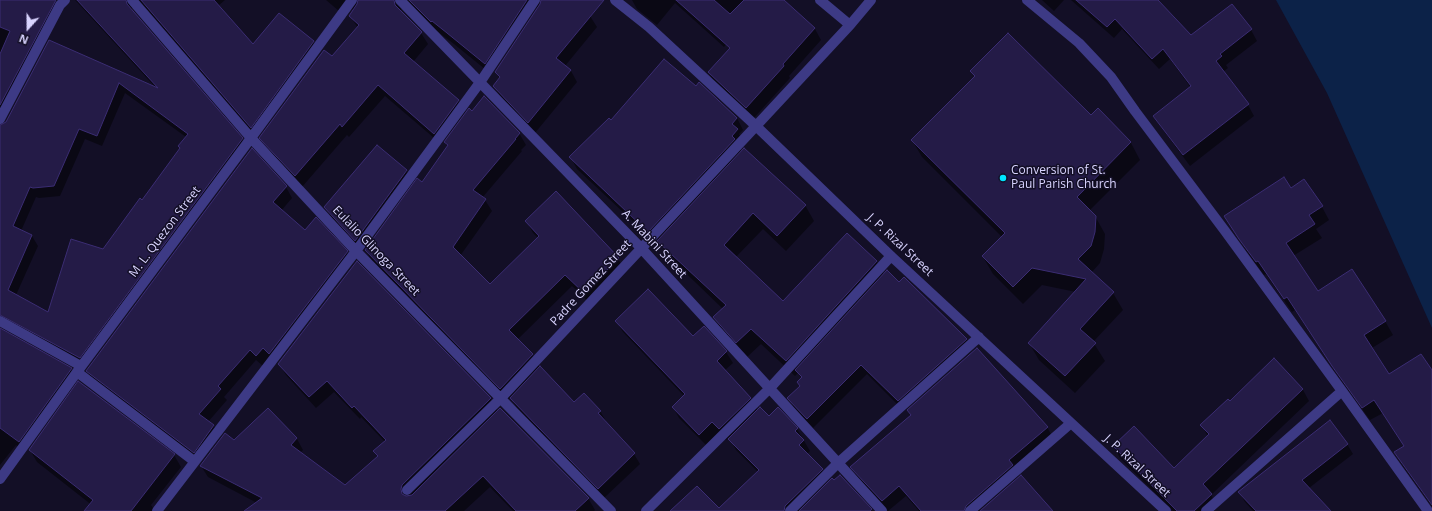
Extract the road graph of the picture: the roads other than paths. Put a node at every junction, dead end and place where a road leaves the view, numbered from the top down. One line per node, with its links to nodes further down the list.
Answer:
1 (65, 0): 12 (street)
2 (132, 0): 14 (street, Eulalio Glinoga Street)
3 (352, 0): 14 (street, M. L. Quezon Street)
4 (400, 0): 11 (street, A. Mabini Street)
5 (535, 0): 11 (street)
6 (615, 0): 13 (street, J. P. Rizal Street)
7 (820, 0): 10 (street)
8 (871, 0): 10 (street, Padre Gomez Street)
9 (1027, 0): 22 (street)
10 (850, 25): 13 (street, Padre Gomez Street)
11 (481, 81): 15 (street, A. Mabini Street); 16 (street)
12 (0, 119)
13 (756, 126): 15 (street, Padre Gomez Street); 17 (street, J. P. Rizal Street)
14 (252, 138): 16 (street, Eulalio Glinoga Street); 20 (street, M. L. Quezon Street)
15 (642, 248): 21 (street, A. Mabini Street); 23 (street, Padre Gomez Street)
16 (356, 251): 23 (street, Eulalio Glinoga Street); 25 (street)
17 (892, 256): 19 (street, J. P. Rizal Street); 21 (street)
18 (0, 321): 20 (street)
19 (979, 337): 24 (street, J. P. Rizal Street); 26 (street)
20 (79, 369): 25 (street); 27 (street, M. L. Quezon Street)
21 (769, 389): 26 (street, A. Mabini Street); 31 (street)
22 (1342, 391): 36 (street); 37 (street)
23 (501, 398): 28 (street, Padre Gomez Street); 30 (street, Eulalio Glinoga Street)
24 (1071, 423): 34 (street); 35 (street, J. P. Rizal Street)
25 (194, 461): 29 (street)
26 (838, 463): 32 (street); 33 (street, A. Mabini Street)
27 (0, 479)
28 (407, 490)
29 (157, 511)
30 (611, 511)
31 (646, 511)
32 (790, 511)
33 (882, 511)
34 (970, 511)
35 (1166, 511)
36 (1206, 511)
37 (1428, 511)

